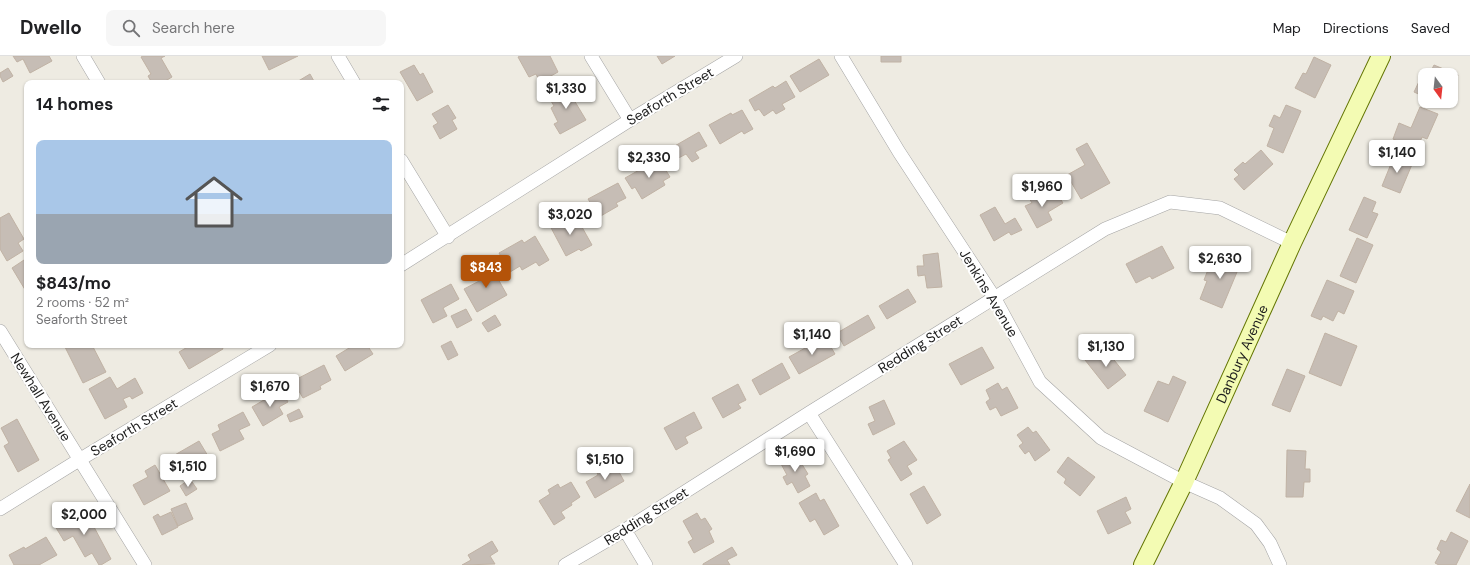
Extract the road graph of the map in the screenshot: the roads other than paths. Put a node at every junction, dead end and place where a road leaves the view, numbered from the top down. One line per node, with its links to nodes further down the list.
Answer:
1 (83, 56): 7 (street)
2 (338, 56): 8 (street)
3 (591, 56): 9 (street)
4 (736, 56): 9 (street, Seaforth Street)
5 (842, 56): 14 (street, Jenkins Avenue)
6 (1381, 56): 12 (street, Danbury Avenue)
7 (97, 80)
8 (352, 80)
9 (630, 120): 11 (street, Seaforth Street)
10 (404, 165): 11 (street)
11 (448, 236): 13 (street, Seaforth Street)
12 (1292, 243): 14 (street, Redding Street); 19 (street, Danbury Avenue)
13 (404, 263)
14 (994, 297): 17 (street, Redding Street); 19 (street, Jenkins Avenue)
15 (0, 331): 18 (street, Newhall Avenue)
16 (261, 348): 18 (street, Seaforth Street)
17 (810, 413): 21 (street, Redding Street); 25 (street)
18 (79, 460): 20 (street, Seaforth Street); 22 (street, Newhall Avenue)
19 (1184, 482): 26 (street, Danbury Avenue); 27 (street, Jenkins Avenue)
20 (0, 510)
21 (625, 530): 23 (street, Redding Street); 24 (street)
22 (145, 565)
23 (565, 565)
24 (646, 565)
25 (906, 565)
26 (1143, 565)
27 (1280, 565)

